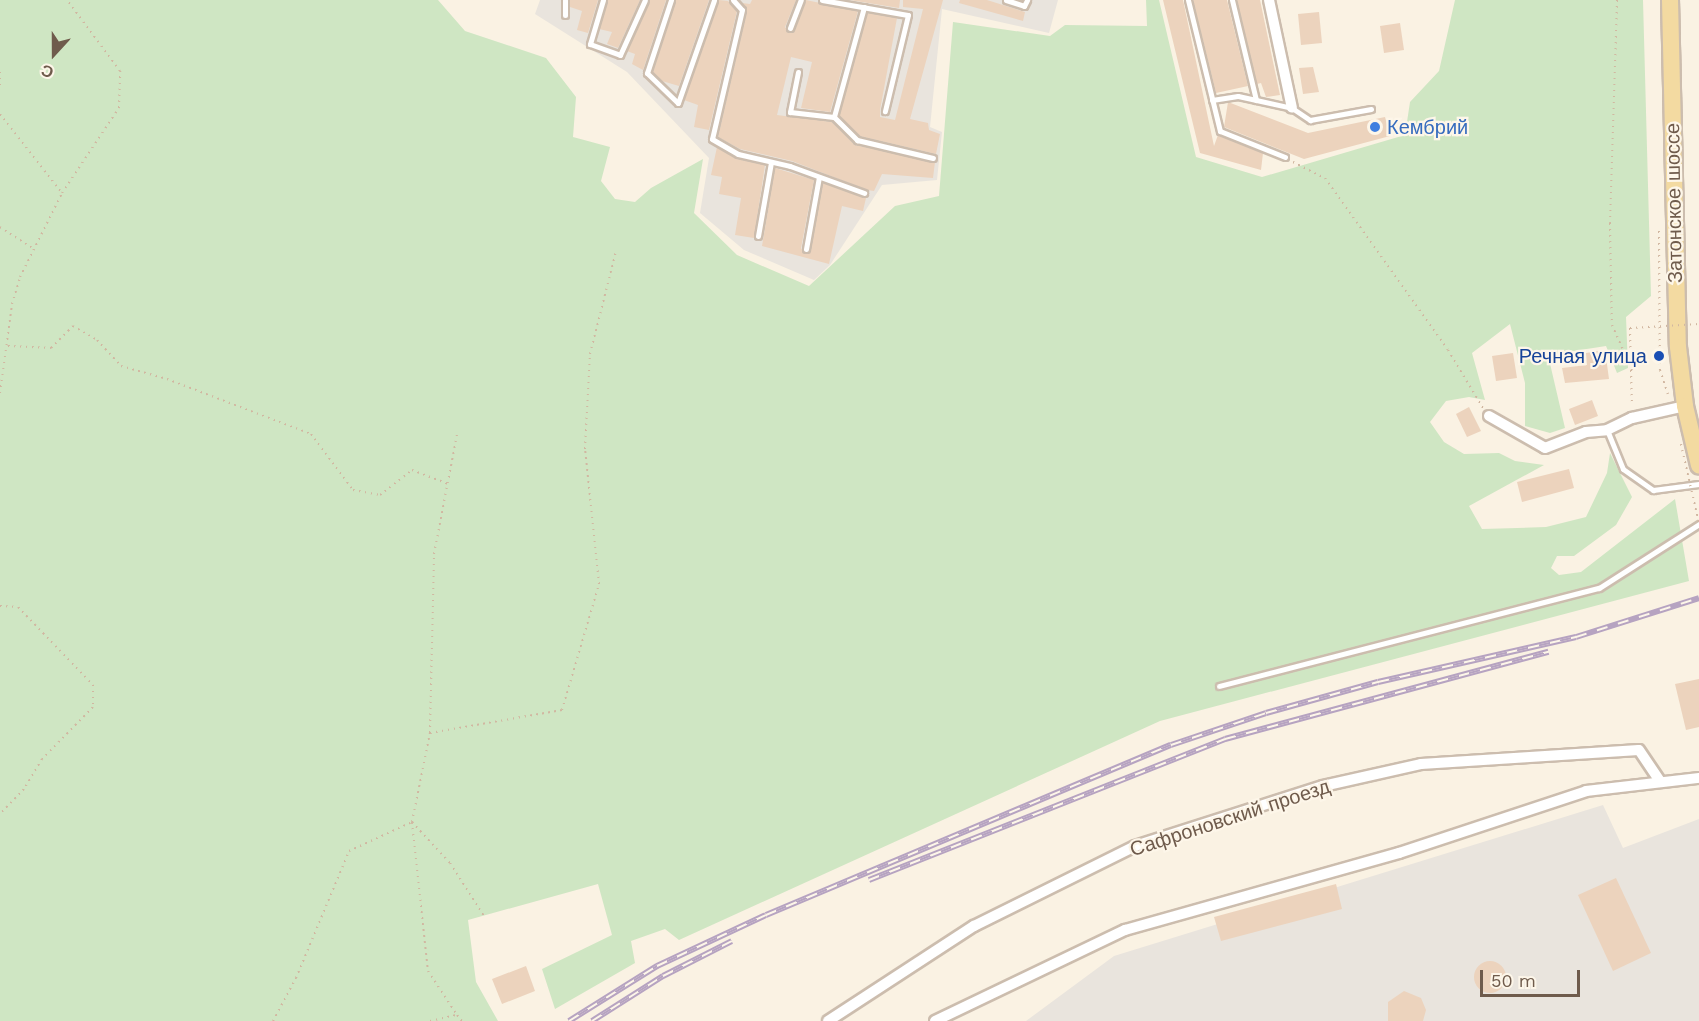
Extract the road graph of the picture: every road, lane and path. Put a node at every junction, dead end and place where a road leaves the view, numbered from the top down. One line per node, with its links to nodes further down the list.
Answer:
1 (67, 0): 34 (path)
2 (565, 0): 18 (lane)
3 (603, 0): 4 (lane)
4 (645, 0)
5 (671, 0): 6 (lane)
6 (714, 0)
7 (733, 0): 32 (lane)
8 (801, 0): 19 (lane)
9 (822, 0): 17 (lane)
10 (1006, 0): 11 (lane)
11 (1027, 0)
12 (1188, 0): 23 (lane)
13 (1232, 0): 24 (lane)
14 (1269, 0): 25 (street)
15 (1617, 0): 43 (path)
16 (1670, 0): 45 (main road, Затонское шоссе)
17 (864, 8): 27 (lane); 29 (lane)
18 (565, 15)
19 (790, 28)
20 (0, 72): 22 (path)
21 (798, 72): 29 (lane)
22 (0, 85)
23 (1212, 100): 24 (lane); 30 (lane)
24 (1256, 100): 25 (lane)
25 (1292, 108): 26 (lane)
26 (1371, 109)
27 (885, 111)
28 (0, 114): 34 (path)
29 (834, 117): 31 (lane)
30 (1285, 157): 46 (path)
31 (933, 158)
32 (771, 162): 33 (lane); 37 (lane)
33 (819, 177): 35 (lane); 39 (lane)
34 (62, 193): 38 (path)
35 (864, 193)
36 (0, 226): 38 (path)
37 (758, 236)
38 (33, 249): 42 (path)
39 (806, 249)
40 (616, 251): 57 (path)
41 (1699, 324): 43 (path, bridge)
42 (8, 346): 44 (path); 52 (path)
43 (1633, 372): 47 (path)
44 (0, 393)
45 (1685, 406): 47 (street); 50 (main road, Затонское шоссе)
46 (1489, 416): 48 (street)
47 (1632, 418): 48 (street)
48 (1607, 430): 53 (lane)
49 (457, 434): 52 (path)
50 (1687, 443): 51 (main road, Затонское шоссе); 54 (path, bridge)
51 (1699, 465)
52 (448, 484): 57 (path)
53 (1699, 484)
54 (1699, 524): 56 (lane)
55 (0, 606): 60 (path)
56 (1219, 686)
57 (430, 733): 61 (path)
58 (1699, 778): 59 (street)
59 (1659, 780): 67 (street, Сафроновский проезд); 68 (street)
60 (0, 814)
61 (412, 822): 62 (path); 63 (path); 64 (path)
62 (484, 916)
63 (457, 1015): 65 (path); 66 (path)
64 (273, 1021)
65 (430, 1021)
66 (462, 1021)
67 (828, 1021)
68 (935, 1021)

